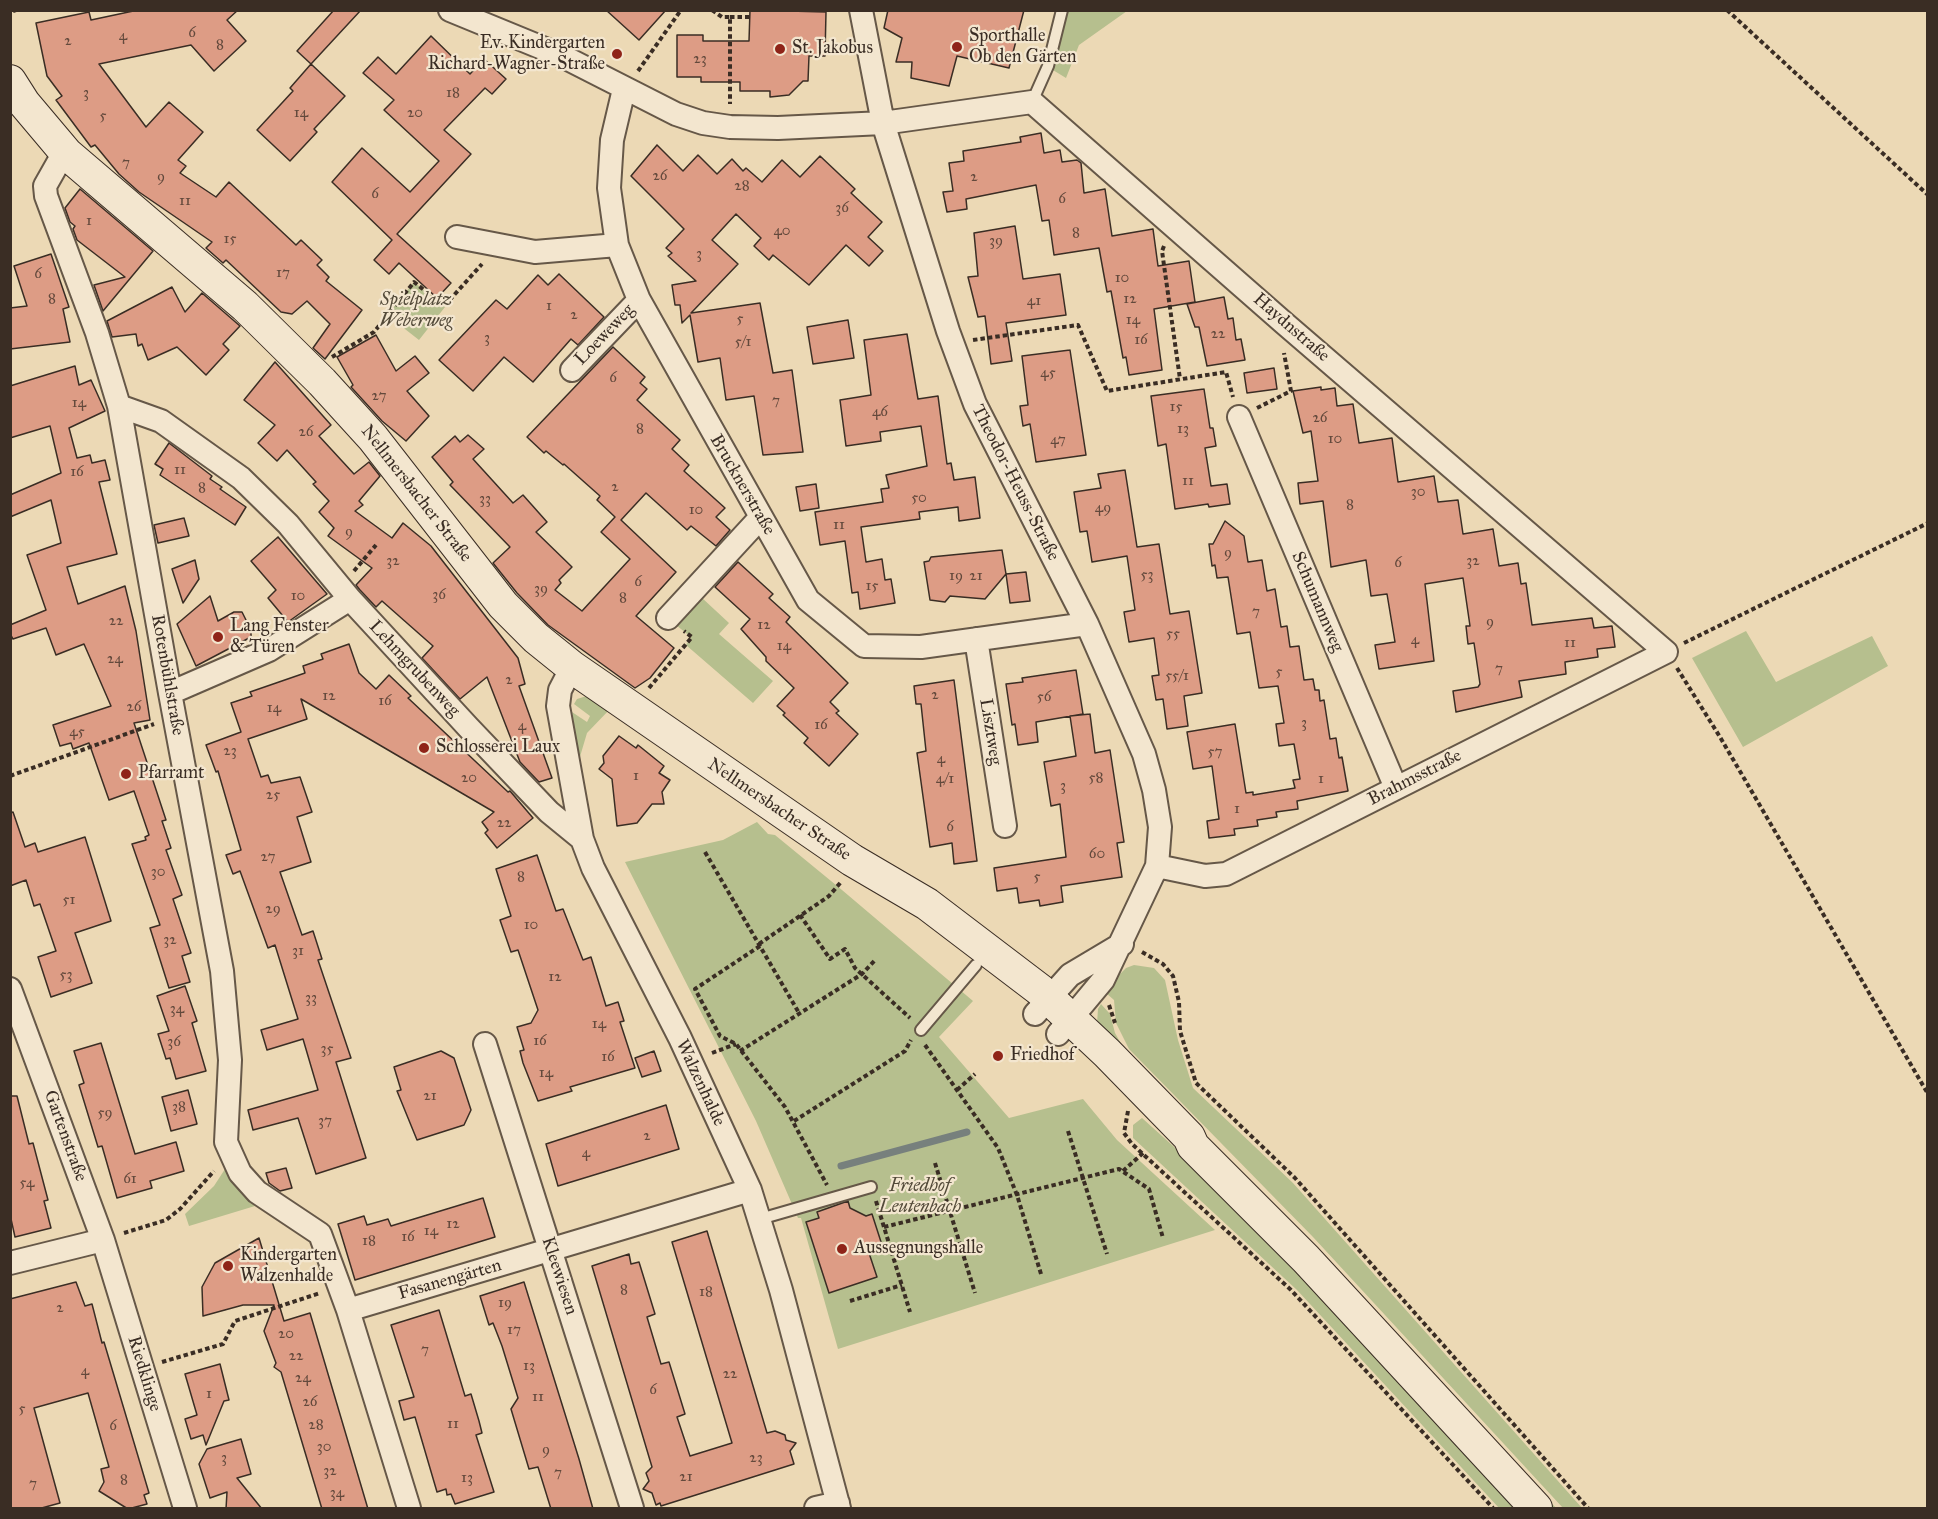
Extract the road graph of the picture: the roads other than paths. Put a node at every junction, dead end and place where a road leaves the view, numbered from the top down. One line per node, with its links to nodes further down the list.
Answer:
1 (450, 10): 5 (street)
2 (861, 10): 7 (street, Theodor-Heuss-Straße)
3 (1062, 10): 6 (lane)
4 (10, 81): 8 (street, Nellmersbacher Straße)
5 (624, 88): 7 (street); 10 (street, Brucknerstraße)
6 (1032, 102): 7 (street); 20 (street, Haydnstraße)
7 (883, 123): 18 (street, Theodor-Heuss-Straße)
8 (67, 154): 13 (street, Rotenbühlstraße); 21 (street, Nellmersbacher Straße)
9 (457, 237): 10 (street)
10 (617, 245): 11 (street, Brucknerstraße)
11 (639, 300): 12 (street, Loeweweg); 15 (street, Brucknerstraße)
12 (572, 370)
13 (120, 406): 16 (street, Lehmgrubenweg); 22 (street, Rotenbühlstraße)
14 (1239, 417): 23 (street, Schumannweg)
15 (761, 517): 17 (street); 19 (street, Brucknerstraße)
16 (345, 594): 22 (street); 25 (street, Lehmgrubenweg)
17 (668, 618)
18 (1087, 624): 19 (street, Brucknerstraße); 26 (street, Theodor-Heuss-Straße)
19 (976, 639): 24 (street, Lisztweg)
20 (1666, 652): 23 (street, Brahmsstraße)
21 (572, 667): 25 (street, Walzenhalde); 27 (street, Nellmersbacher Straße)
22 (170, 693): 42 (street, Rotenbühlstraße)
23 (1396, 788): 26 (street, Brahmsstraße)
24 (1005, 826)
25 (582, 839): 37 (street, Walzenhalde)
26 (1157, 866): 28 (street, Theodor-Heuss-Straße)
27 (849, 875): 29 (street, Nellmersbacher Straße); 31 (street, Nellmersbacher Straße)
28 (1122, 944): 31 (street, Theodor-Heuss-Straße); 31 (street)
29 (976, 965): 31 (street, Nellmersbacher Straße); 32 (lane)
30 (10, 989): 33 (street, Gartenstraße)
31 (1053, 1016): 35 (street, Nellmersbacher Straße); 35 (street, Nellmersbacher Straße)
32 (919, 1032)
33 (19, 1034): 39 (street, Gartenstraße)
34 (485, 1044): 40 (street, Kleewiesen)
35 (1189, 1142): 47 (street)
36 (871, 1187): 38 (lane)
37 (750, 1190): 38 (street, Walzenhalde); 40 (street, Fasanengärten)
38 (760, 1219): 43 (street, Walzenhalde)
39 (103, 1240): 41 (street); 44 (street, Riedklinge)
40 (550, 1250): 42 (street, Fasanengärten); 46 (street, Kleewiesen)
41 (10, 1263)
42 (348, 1310): 45 (street)
43 (831, 1507)
44 (185, 1509)
45 (409, 1509)
46 (632, 1509)
47 (1536, 1509)

